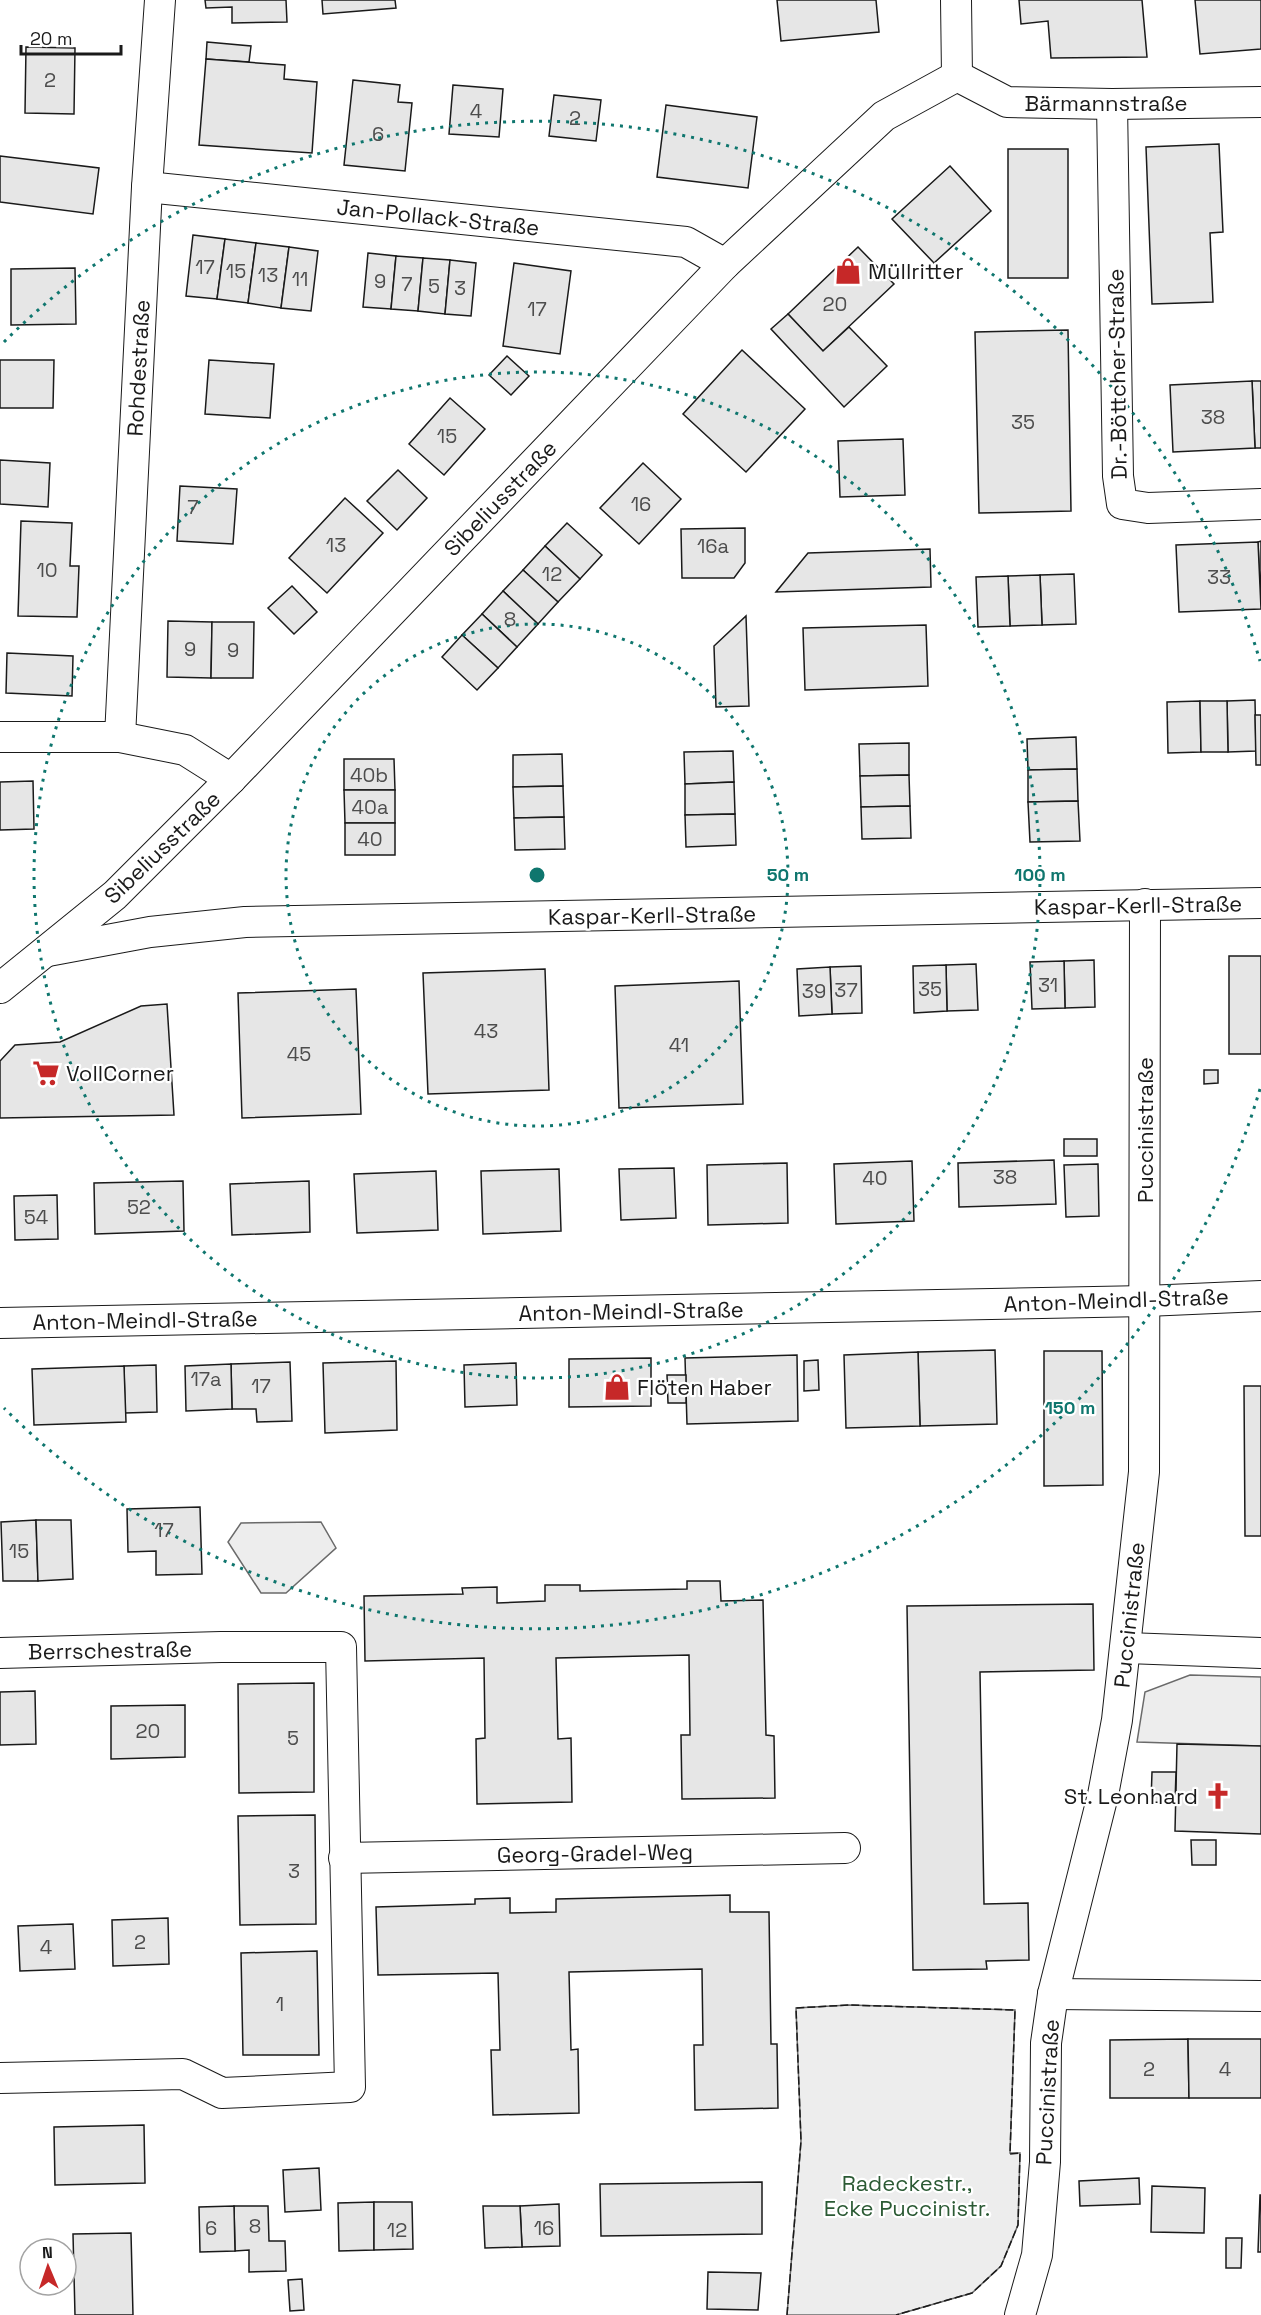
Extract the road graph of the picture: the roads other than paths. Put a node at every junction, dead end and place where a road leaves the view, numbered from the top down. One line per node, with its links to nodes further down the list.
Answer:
1 (160, 0): 6 (street, Rohdestraße)
2 (956, 0): 3 (street)
3 (957, 76): 5 (street, Bärmannstraße); 7 (street, Sibeliusstraße)
4 (1261, 102): 5 (street, Bärmannstraße)
5 (1112, 104): 8 (street, Dr.-Böttcher-Straße)
6 (147, 187): 7 (street, Jan-Pollack-Straße); 10 (street, Rohdestraße)
7 (724, 264): 11 (street, Sibeliusstraße)
8 (1261, 504)
9 (0, 737): 10 (street)
10 (120, 737): 11 (street)
11 (231, 779): 14 (street, Sibeliusstraße)
12 (1261, 903): 13 (street, Kaspar-Kerll-Straße)
13 (1145, 904): 14 (street, Kaspar-Kerll-Straße); 17 (street, Puccinistraße)
14 (45, 951): 15 (street, Sibeliusstraße)
15 (0, 987)
16 (1261, 1296): 17 (street, Anton-Meindl-Straße)
17 (1146, 1301): 18 (street, Anton-Meindl-Straße); 19 (street, Puccinistraße)
18 (0, 1323)
19 (1127, 1648): 21 (street); 24 (street, Puccinistraße)
20 (0, 1653): 23 (street, Berrschestraße)
21 (1261, 1653)
22 (845, 1848): 23 (street, Georg-Gradel-Weg)
23 (344, 1858): 26 (street)
24 (1053, 1994): 25 (street); 27 (street, Puccinistraße)
25 (1261, 1996)
26 (0, 2078)
27 (1020, 2315)

